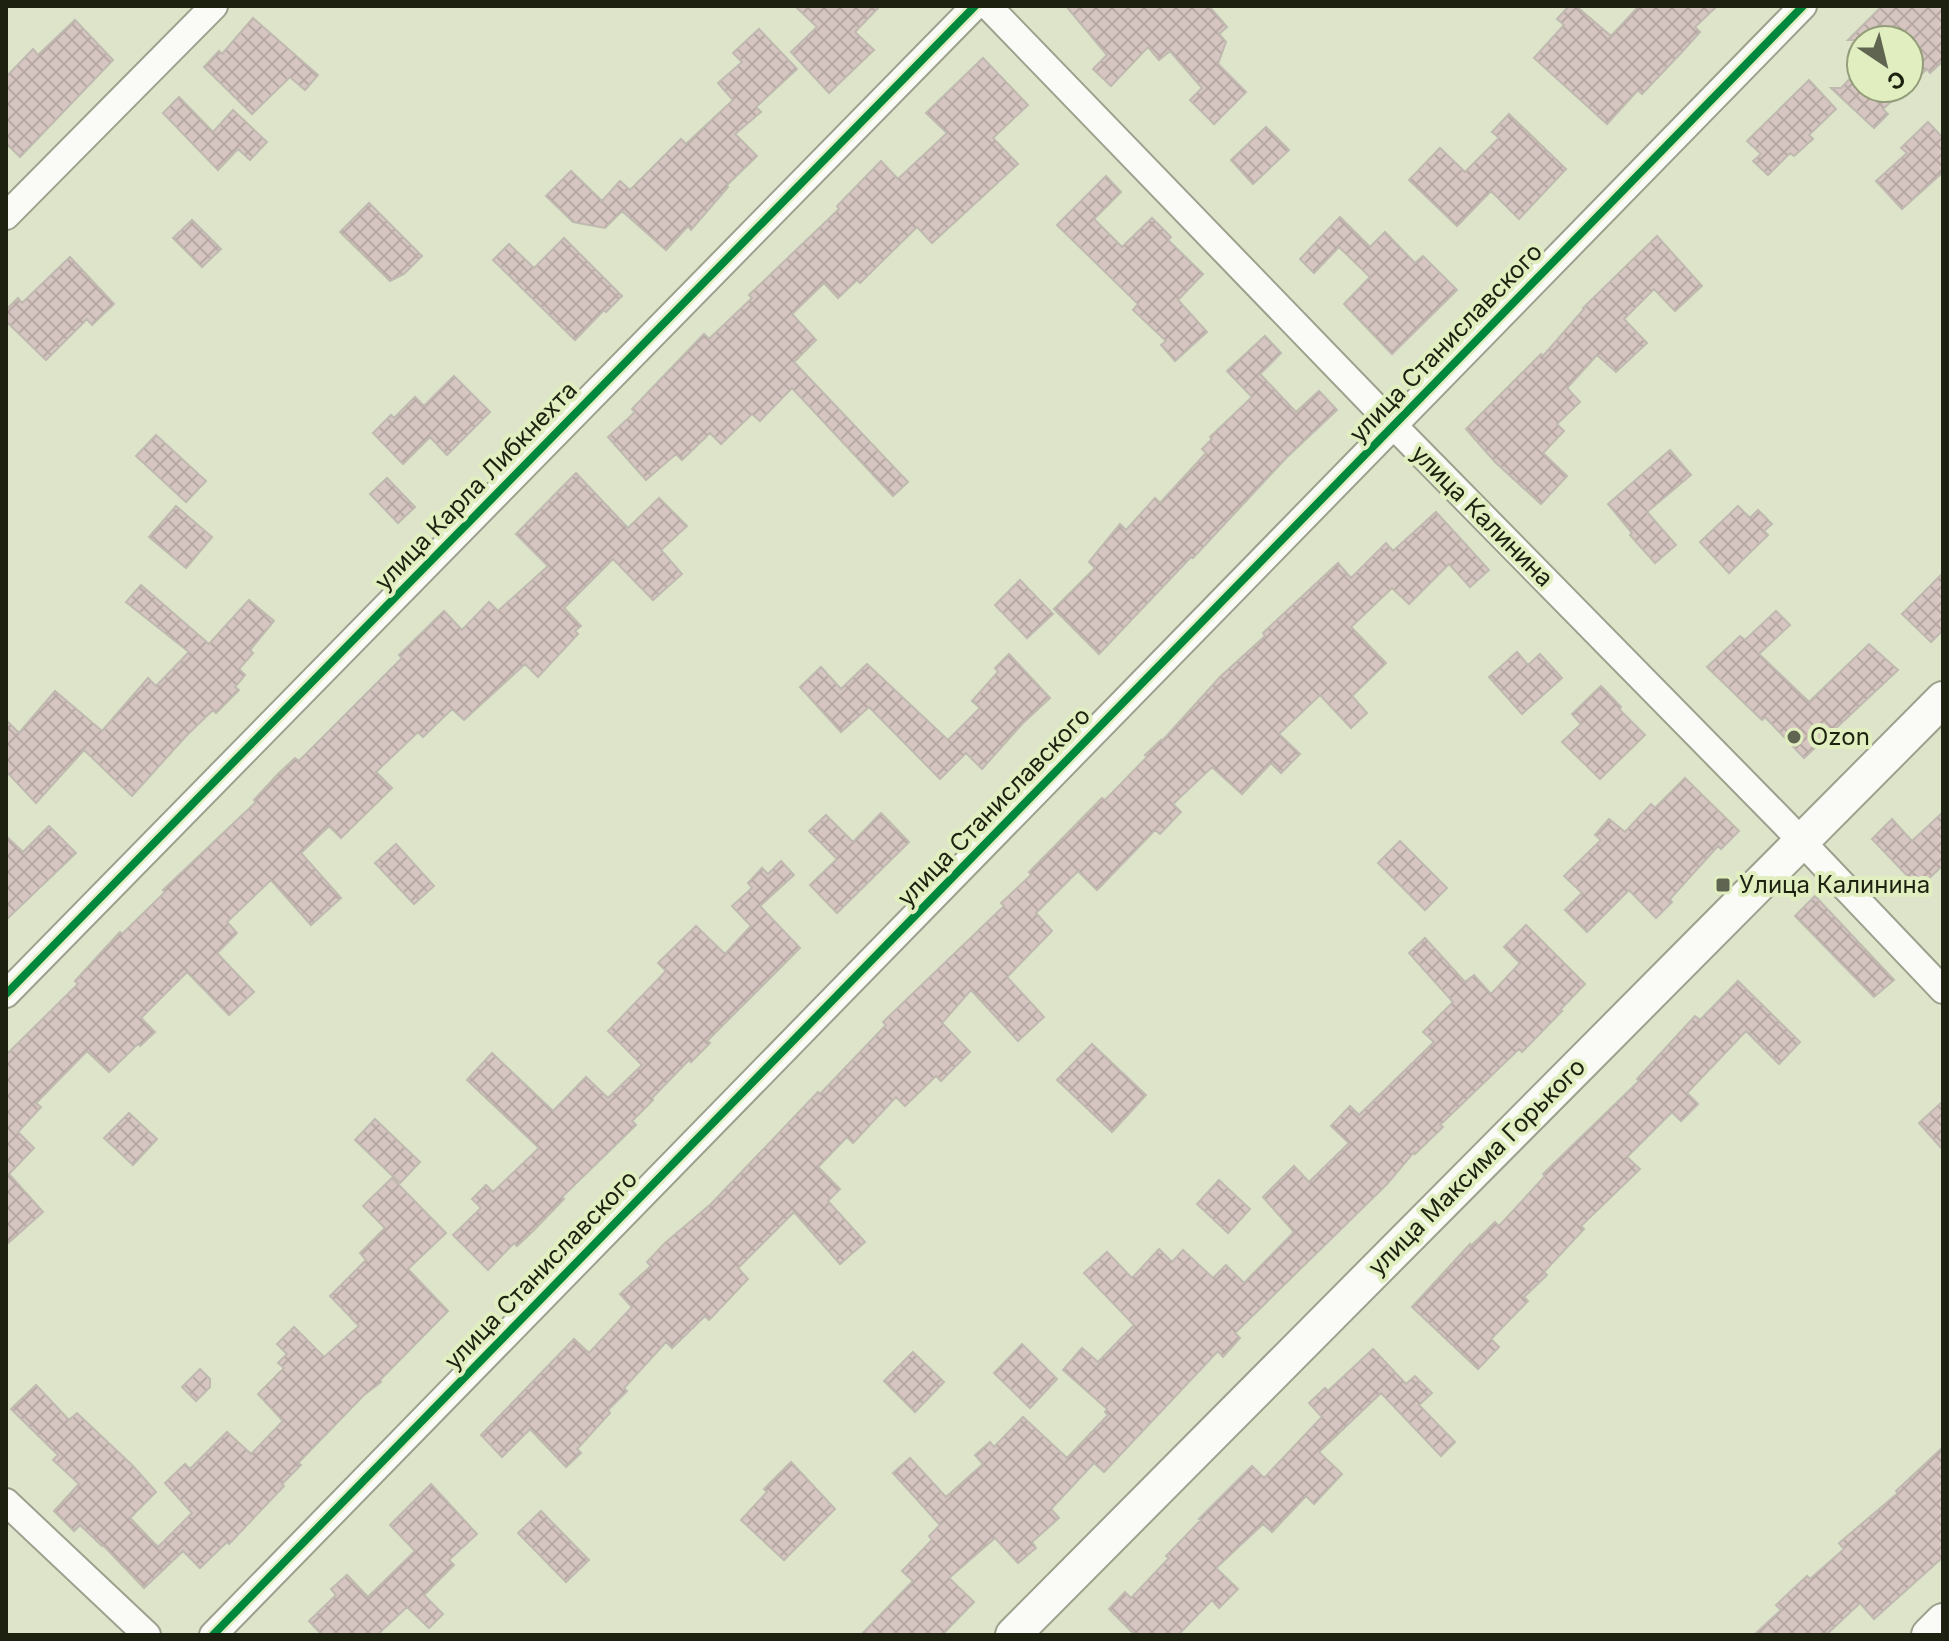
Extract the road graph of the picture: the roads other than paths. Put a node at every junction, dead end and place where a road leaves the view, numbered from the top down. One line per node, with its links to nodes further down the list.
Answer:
1 (214, 6): 5 (street)
2 (975, 6): 10 (street, улица Карла Либкнехта)
3 (988, 6): 6 (street, улица Калинина)
4 (1803, 6): 6 (street, улица Станиславского)
5 (6, 216)
6 (1394, 426): 8 (street, улица Калинина); 14 (street, улица Станиславского)
7 (1943, 699): 8 (main road, улица Максима Горького)
8 (1801, 840): 9 (street, улица Калинина); 15 (main road, улица Максима Горького)
9 (1943, 990)
10 (6, 994)
11 (6, 1502): 13 (street)
12 (1943, 1621): 16 (main road)
13 (147, 1635)
14 (213, 1635)
15 (1013, 1635)
16 (1929, 1635)

